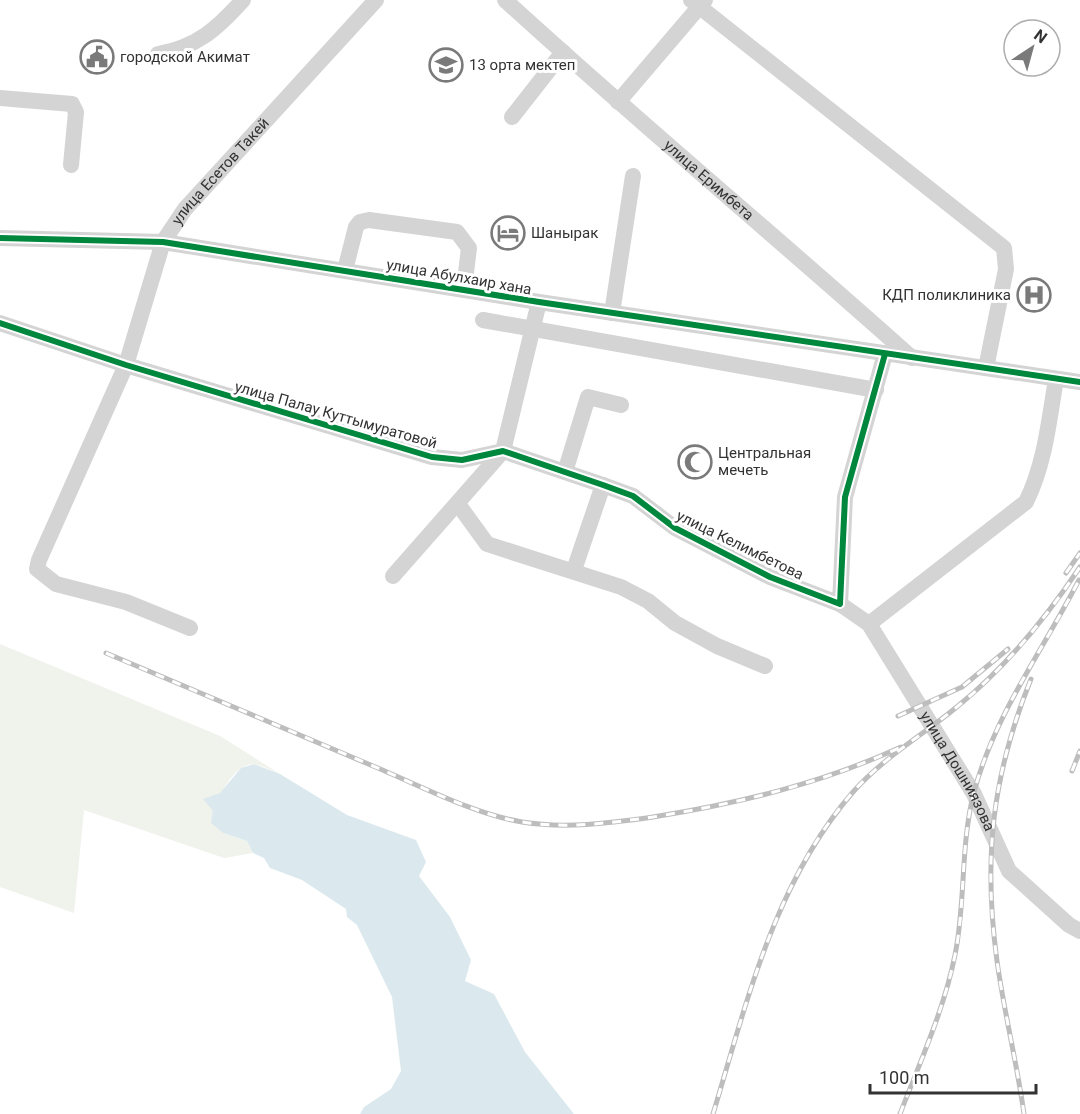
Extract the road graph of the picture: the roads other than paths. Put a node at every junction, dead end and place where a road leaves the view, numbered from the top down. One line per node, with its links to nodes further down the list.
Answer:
1 (243, 0): 5 (street)
2 (376, 0): 14 (street, улица Есетов Такей)
3 (505, 0): 6 (street, улица Еримбета)
4 (699, 2): 9 (street); 25 (street)
5 (227, 8): 7 (street)
6 (563, 52): 9 (street, улица Еримбета); 10 (street)
7 (158, 54)
8 (0, 98): 11 (street)
9 (618, 102): 23 (street, улица Еримбета)
10 (512, 117)
11 (71, 165)
12 (633, 176): 18 (street)
13 (0, 238): 14 (street, улица Абулхаир хана)
14 (163, 242): 15 (street, улица Абулхаир хана); 24 (street, улица Есетов Такей)
15 (345, 270): 16 (street, улица Абулхаир хана); 16 (street)
16 (464, 289): 17 (street, улица Абулхаир хана)
17 (539, 302): 18 (street, улица Абулхаир хана); 21 (street)
18 (612, 313): 22 (street, улица Абулхаир хана)
19 (483, 320): 21 (street)
20 (0, 323): 24 (street, улица Палау Куттымуратовой)
21 (535, 329): 28 (street); 30 (street)
22 (885, 354): 23 (street, улица Абулхаир хана); 28 (street)
23 (912, 358): 25 (street, улица Абулхаир хана)
24 (126, 365): 30 (street, улица Палау Куттымуратовой); 38 (street, улица Есетов Такей)
25 (986, 368): 26 (street, улица Абулхаир хана)
26 (1056, 379): 27 (street, улица Абулхаир хана); 37 (street)
27 (1080, 382)
28 (876, 390): 36 (street)
29 (621, 405): 31 (street)
30 (503, 451): 31 (street); 33 (street)
31 (565, 472): 32 (street)
32 (603, 485): 34 (street); 36 (street, улица Келимбетова)
33 (458, 504): 34 (street); 35 (street)
34 (574, 570): 39 (street)
35 (393, 576)
36 (840, 604): 37 (street, улица Дошниязова)
37 (869, 624): 40 (street, улица Дошниязова)
38 (190, 628)
39 (765, 666)
40 (1080, 931)

